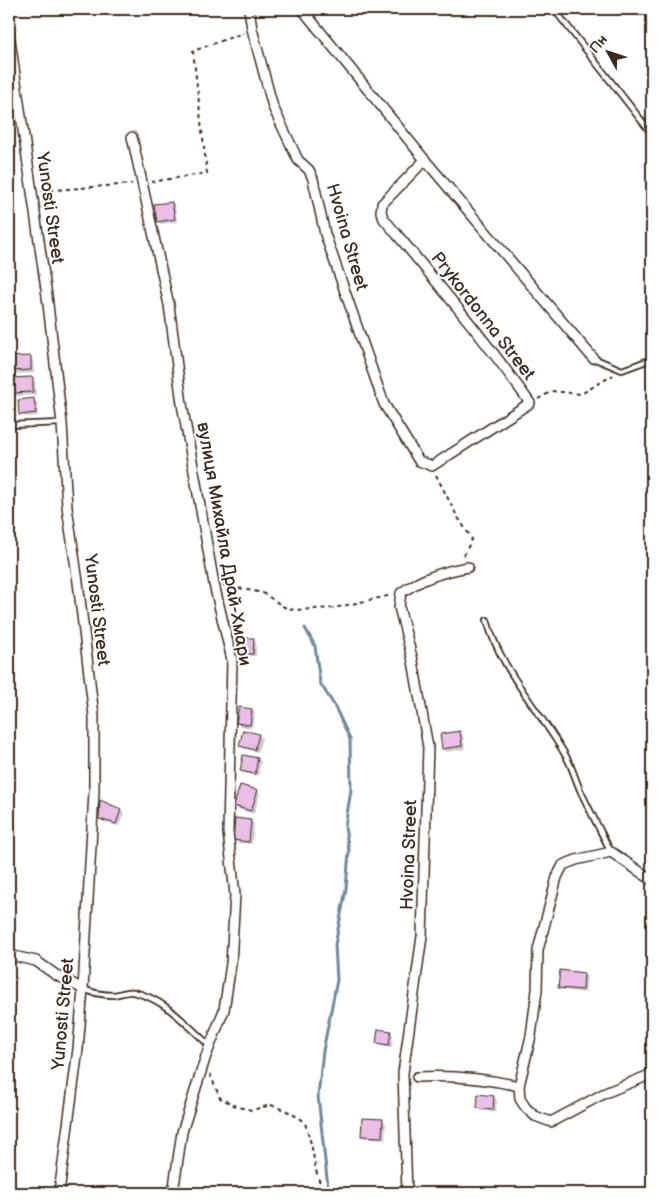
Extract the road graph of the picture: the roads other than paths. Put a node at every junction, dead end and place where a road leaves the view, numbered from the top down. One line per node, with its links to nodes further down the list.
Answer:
1 (249, 9): 12 (street, Hvoina Street)
2 (302, 9): 7 (street)
3 (554, 9): 5 (lane)
4 (9, 33): 10 (street, Yunosti Street)
5 (652, 134)
6 (132, 137): 19 (street, вулиця Михайла Драй-Хмари)
7 (425, 160): 8 (street); 12 (street, Prykordonna Street)
8 (593, 358): 9 (lane)
9 (652, 359)
10 (62, 424): 11 (lane); 18 (street, Yunosti Street)
11 (9, 425)
12 (432, 466)
13 (468, 567): 25 (street, Hvoina Street)
14 (487, 620): 15 (lane)
15 (611, 852): 16 (street); 22 (street)
16 (652, 880)
17 (9, 955): 18 (street)
18 (83, 989): 19 (lane); 23 (street, Yunosti Street)
19 (210, 1046): 24 (street, вулиця Михайла Драй-Хмари)
20 (652, 1074): 22 (street)
21 (417, 1077): 22 (street)
22 (519, 1086)
23 (59, 1193)
24 (173, 1193)
25 (407, 1193)

